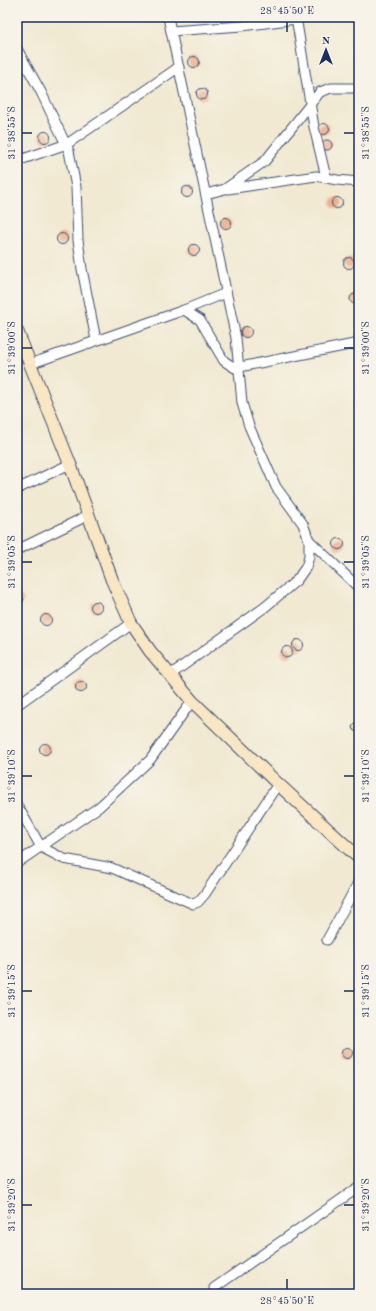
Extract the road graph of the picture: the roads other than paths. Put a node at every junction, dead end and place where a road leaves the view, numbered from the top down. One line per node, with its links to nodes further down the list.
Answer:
1 (168, 17): 3 (street)
2 (296, 18): 3 (street); 7 (street)
3 (171, 30): 5 (street)
4 (17, 49): 8 (street)
5 (180, 67): 8 (street); 13 (street)
6 (359, 88): 7 (street)
7 (310, 101): 10 (street); 12 (street)
8 (67, 144): 9 (street); 17 (street)
9 (17, 161)
10 (326, 177): 11 (street); 12 (street)
11 (359, 182)
12 (225, 189): 13 (street)
13 (206, 194): 14 (street)
14 (226, 293): 15 (street); 20 (street)
15 (184, 310): 17 (street); 20 (street)
16 (17, 331): 19 (street)
17 (96, 340): 19 (street)
18 (359, 343): 20 (street)
19 (30, 364): 21 (street)
20 (239, 368): 24 (street)
21 (70, 464): 22 (street); 23 (street)
22 (17, 489)
23 (89, 515): 25 (street); 27 (street)
24 (309, 540): 26 (street); 28 (street)
25 (17, 550)
26 (359, 588)
27 (131, 623): 28 (street); 30 (street)
28 (170, 675): 29 (street)
29 (192, 700): 31 (street); 33 (street)
30 (17, 705)
31 (278, 784): 33 (street); 34 (street)
32 (17, 806): 33 (street)
33 (41, 847): 35 (street)
34 (356, 852)
35 (17, 863)
36 (359, 881): 37 (street)
37 (327, 940)
38 (359, 1187): 39 (street)
39 (214, 1288)

